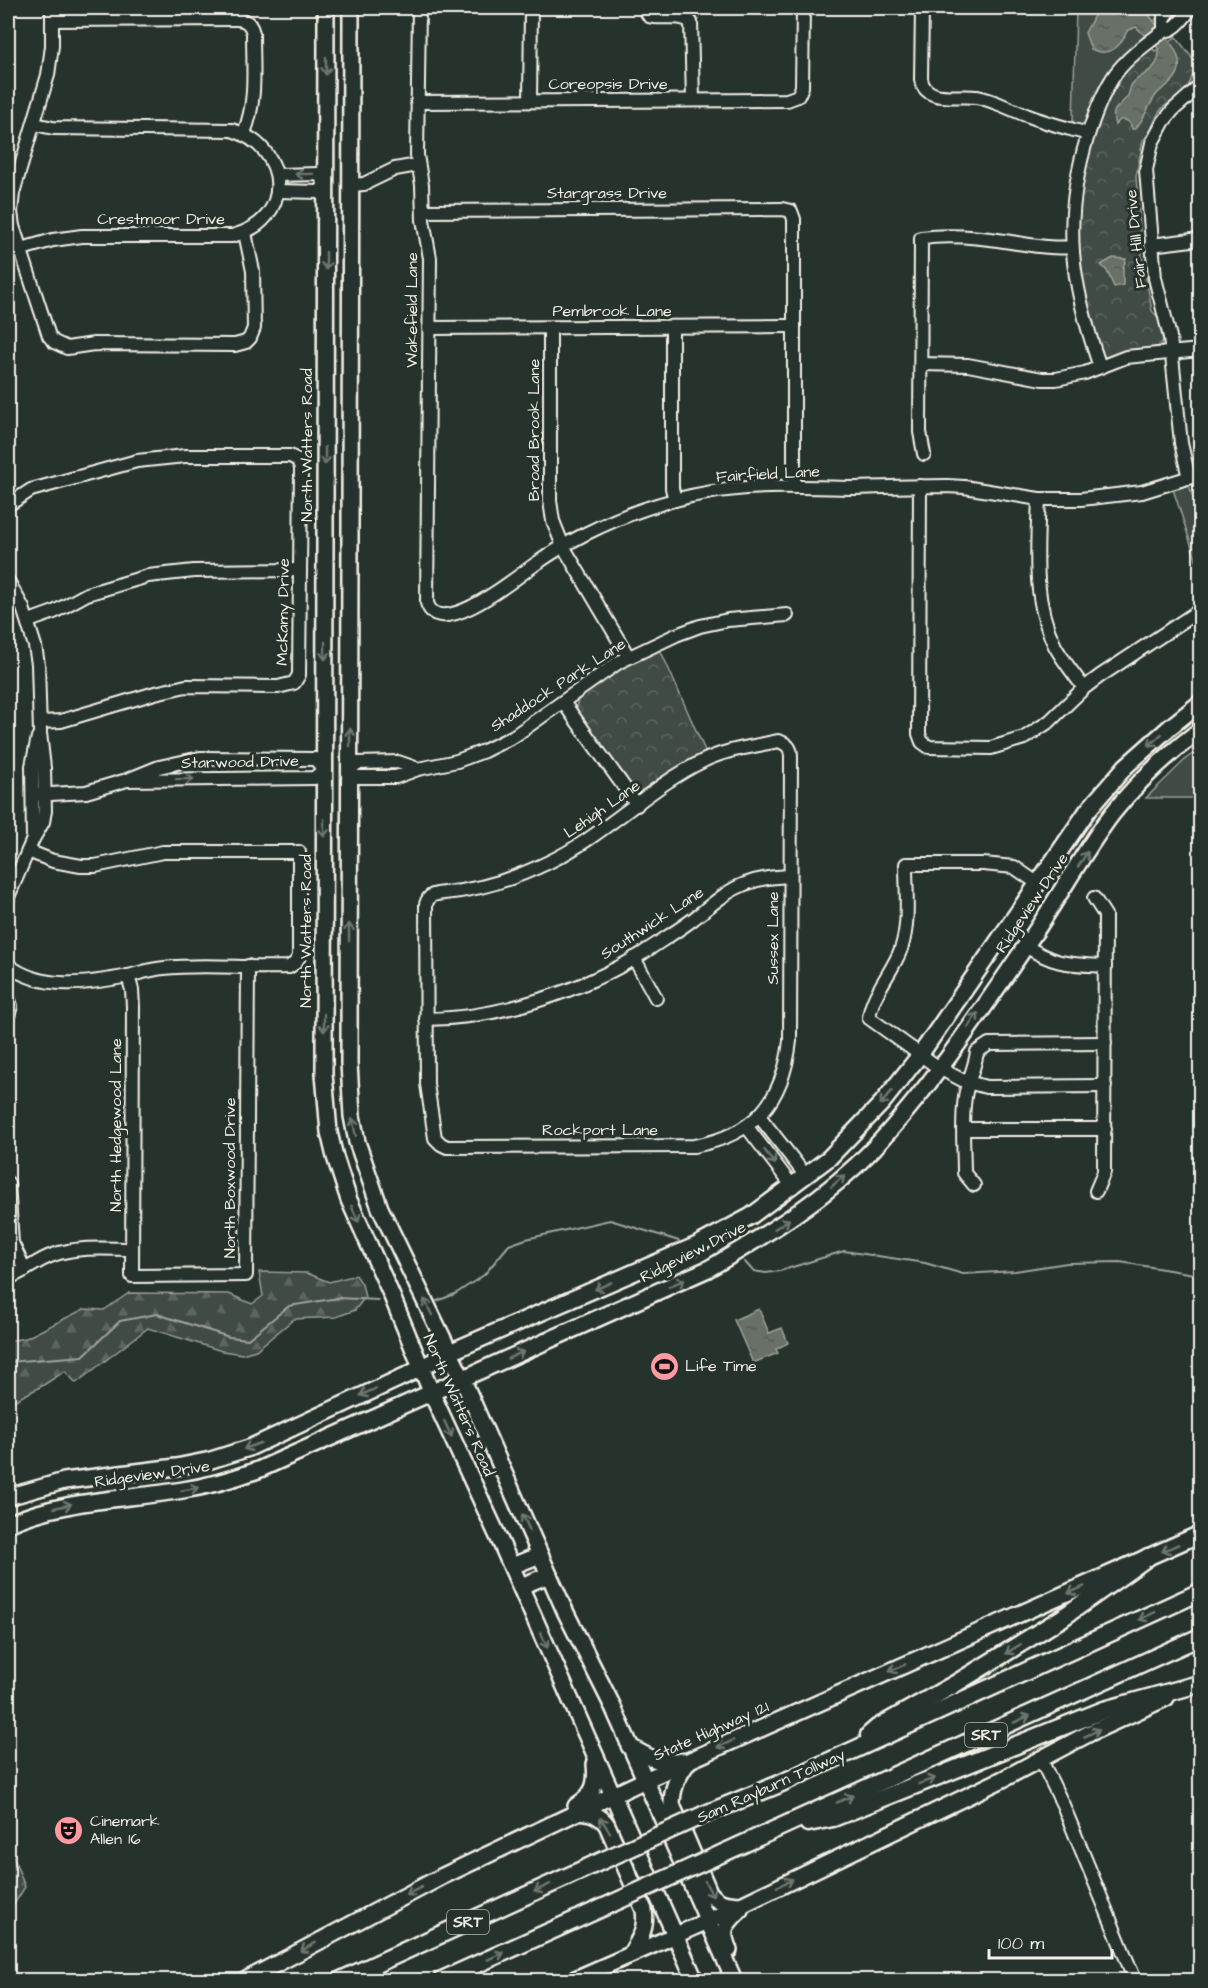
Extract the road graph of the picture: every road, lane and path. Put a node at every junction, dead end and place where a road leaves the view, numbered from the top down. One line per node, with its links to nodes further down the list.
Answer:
1 (326, 8): 21 (main road, North Watters Road, one-way to 21)
2 (351, 8): 22 (main road, North Watters Road)
3 (419, 8): 15 (street, Wakefield Lane)
4 (531, 8): 14 (street)
5 (644, 8): 13 (street)
6 (803, 8): 13 (street, Coreopsis Drive)
7 (922, 8): 18 (street)
8 (1171, 8): 11 (street)
9 (1191, 8): 11 (street)
10 (52, 14): 16 (street); 17 (street)
11 (1164, 31): 18 (street)
12 (1200, 86): 27 (street, Fair Hill Drive)
13 (693, 100): 14 (street, Coreopsis Drive)
14 (530, 101): 15 (street, Coreopsis Drive)
15 (417, 102): 19 (street, Wakefield Lane)
16 (35, 124): 17 (street); 29 (street)
17 (244, 133): 20 (street)
18 (1088, 134): 28 (street)
19 (418, 165): 22 (street); 24 (street, Wakefield Lane)
20 (277, 175): 21 (street, one-way to 20); 23 (street, Crestmoor Drive)
21 (326, 185): 22 (main road); 23 (street); 60 (main road, North Watters Road, one-way to 60)
22 (351, 185): 61 (main road, North Watters Road, one-way to 22)
23 (277, 191): 25 (street, Crestmoor Drive)
24 (423, 211): 31 (street, Stargrass Drive); 33 (street, Wakefield Lane)
25 (245, 233): 29 (street, Crestmoor Drive); 29 (street)
26 (1200, 239): 27 (street)
27 (1151, 245): 36 (street, Fair Hill Drive)
28 (1072, 247): 37 (street); 38 (street)
29 (20, 249): 30 (street, Crestmoor Drive)
30 (8, 253)
31 (794, 326): 32 (street, Pembrook Lane); 42 (street)
32 (672, 327): 34 (street, Pembrook Lane); 44 (street)
33 (429, 328): 34 (street, Pembrook Lane); 50 (street, Wakefield Lane)
34 (550, 328): 46 (street, Broad Brook Lane)
35 (1200, 350): 36 (street)
36 (1172, 353): 38 (street); 40 (street, Fair Hill Drive)
37 (921, 364): 38 (street); 39 (street)
38 (1100, 367)
39 (924, 454)
40 (1195, 476): 43 (street, Fairfield Lane)
41 (920, 486): 42 (street, Fairfield Lane); 43 (street, Fairfield Lane); 54 (street)
42 (794, 487): 44 (street, Fairfield Lane)
43 (1039, 499): 54 (street)
44 (675, 500): 46 (street, Fairfield Lane)
45 (8, 505): 47 (street, McKamy Drive)
46 (563, 546): 50 (street, Fairfield Lane); 53 (street, Broad Brook Lane)
47 (300, 570): 52 (street); 57 (street, McKamy Drive)
48 (8, 581): 52 (street)
49 (1200, 610): 54 (street)
50 (431, 611)
51 (787, 615): 53 (street, Shaddock Park Lane)
52 (28, 621): 57 (street)
53 (628, 657): 55 (street, Shaddock Park Lane)
54 (1084, 688)
55 (562, 702): 61 (street, Shaddock Park Lane); 64 (street)
56 (1200, 703): 67 (main road, Ridgeview Drive, one-way to 67)
57 (40, 728): 63 (street)
58 (1200, 730): 70 (main road, Ridgeview Drive, one-way to 58)
59 (788, 746): 64 (street, Lehigh Lane); 66 (street, Sussex Lane)
60 (324, 770): 61 (main road); 62 (street, Starwood Drive, one-way to 60); 62 (street, Starwood Drive); 101 (main road, North Watters Road, one-way to 101)
61 (350, 770): 100 (main road, North Watters Road, one-way to 61)
62 (127, 780): 63 (street, Starwood Drive)
63 (39, 795): 65 (street)
64 (637, 805): 79 (street, Lehigh Lane)
65 (28, 851): 68 (street); 73 (street)
66 (790, 876): 71 (street, Southwick Lane); 85 (street, Sussex Lane)
67 (1037, 883): 81 (main road, Ridgeview Drive); 81 (street)
68 (8, 897)
69 (1094, 898): 74 (street)
70 (1026, 946): 74 (street); 82 (main road, Ridgeview Drive, one-way to 70)
71 (634, 958): 77 (street); 79 (street, Southwick Lane)
72 (8, 964): 75 (street)
73 (248, 966): 75 (street); 98 (street, North Boxwood Drive)
74 (1105, 966): 80 (street)
75 (128, 976): 95 (street, North Hedgewood Lane)
76 (8, 997): 78 (street)
77 (656, 998)
78 (8, 1016)
79 (426, 1019): 85 (street, Rockport Lane)
80 (1105, 1043): 83 (street); 84 (street)
81 (920, 1055): 82 (street); 88 (main road, Ridgeview Drive, one-way to 88)
82 (939, 1068): 83 (street); 93 (main road, Ridgeview Drive, one-way to 82)
83 (969, 1083): 84 (street); 86 (street)
84 (1105, 1086): 87 (street)
85 (753, 1122): 88 (street); 91 (street, one-way to 91)
86 (963, 1129): 87 (street); 90 (street)
87 (1105, 1129): 92 (street)
88 (806, 1176): 91 (main road, Ridgeview Drive); 93 (main road)
89 (8, 1183): 97 (street)
90 (974, 1185)
91 (793, 1186): 94 (main road, Ridgeview Drive)
92 (1096, 1191)
93 (802, 1211): 96 (main road, Ridgeview Drive, one-way to 93)
94 (695, 1246): 96 (main road); 100 (main road, Ridgeview Drive, one-way to 100)
95 (132, 1249): 97 (street); 98 (street, North Hedgewood Lane)
96 (708, 1269): 102 (main road, Ridgeview Drive, one-way to 96)
97 (25, 1270): 99 (street)
98 (132, 1276)
99 (8, 1278)
100 (450, 1352): 101 (main road, Ridgeview Drive); 102 (main road, North Watters Road)
101 (422, 1368): 103 (main road, North Watters Road); 104 (main road, Ridgeview Drive, one-way to 104)
102 (462, 1378): 103 (main road, Ridgeview Drive); 109 (main road, North Watters Road, one-way to 102)
103 (432, 1394): 105 (main road, Ridgeview Drive); 111 (main road, North Watters Road, one-way to 111)
104 (211, 1460): 105 (main road); 106 (main road, Ridgeview Drive)
105 (217, 1483): 107 (main road, Ridgeview Drive, one-way to 105)
106 (8, 1497): 107 (main road)
107 (12, 1522)
108 (1200, 1534): 110 (main road, State Highway 121, one-way to 110)
109 (540, 1555): 111 (main road); 112 (main road, North Watters Road)
110 (1148, 1557): 118 (highway, one-way to 118); 120 (main road, State Highway 121, one-way to 120)
111 (512, 1566): 113 (main road, North Watters Road)
112 (549, 1575): 113 (main road); 117 (main road, North Watters Road)
113 (520, 1586): 119 (main road, North Watters Road, one-way to 119)
114 (1200, 1592): 118 (highway, Sam Rayburn Tollway / SRT, one-way to 118)
115 (1200, 1637): 126 (highway, SRT, one-way to 115)
116 (1198, 1684): 121 (main road, one-way to 116); 126 (highway, one-way to 116)
117 (629, 1746): 120 (main road); 122 (main road, North Watters Road)
118 (856, 1749): 132 (highway, Sam Rayburn Tollway / SRT, one-way to 132, bridge)
119 (595, 1755): 123 (main road, North Watters Road); 125 (main road)
120 (690, 1760): 122 (main road, State Highway 121); 127 (main road, one-way to 127)
121 (1041, 1760): 127 (main road, one-way to 121); 138 (street)
122 (645, 1780): 123 (main road, State Highway 121); 128 (main road, North Watters Road)
123 (613, 1795): 124 (main road, State Highway 121); 129 (main road, North Watters Road)
124 (579, 1811): 125 (main road, State Highway 121); 130 (main road, one-way to 124)
125 (543, 1828): 131 (main road, State Highway 121, one-way to 131)
126 (772, 1832): 133 (highway, SRT, one-way to 126, bridge)
127 (744, 1903): 128 (main road); 137 (main road)
128 (708, 1921): 129 (main road); 136 (main road, North Watters Road)
129 (675, 1935): 130 (main road); 135 (main road, North Watters Road)
130 (630, 1955): 134 (main road)
131 (246, 1980)
132 (340, 1980)
133 (442, 1980)
134 (573, 1980)
135 (695, 1980)
136 (734, 1980)
137 (742, 1980)
138 (1135, 1980)

